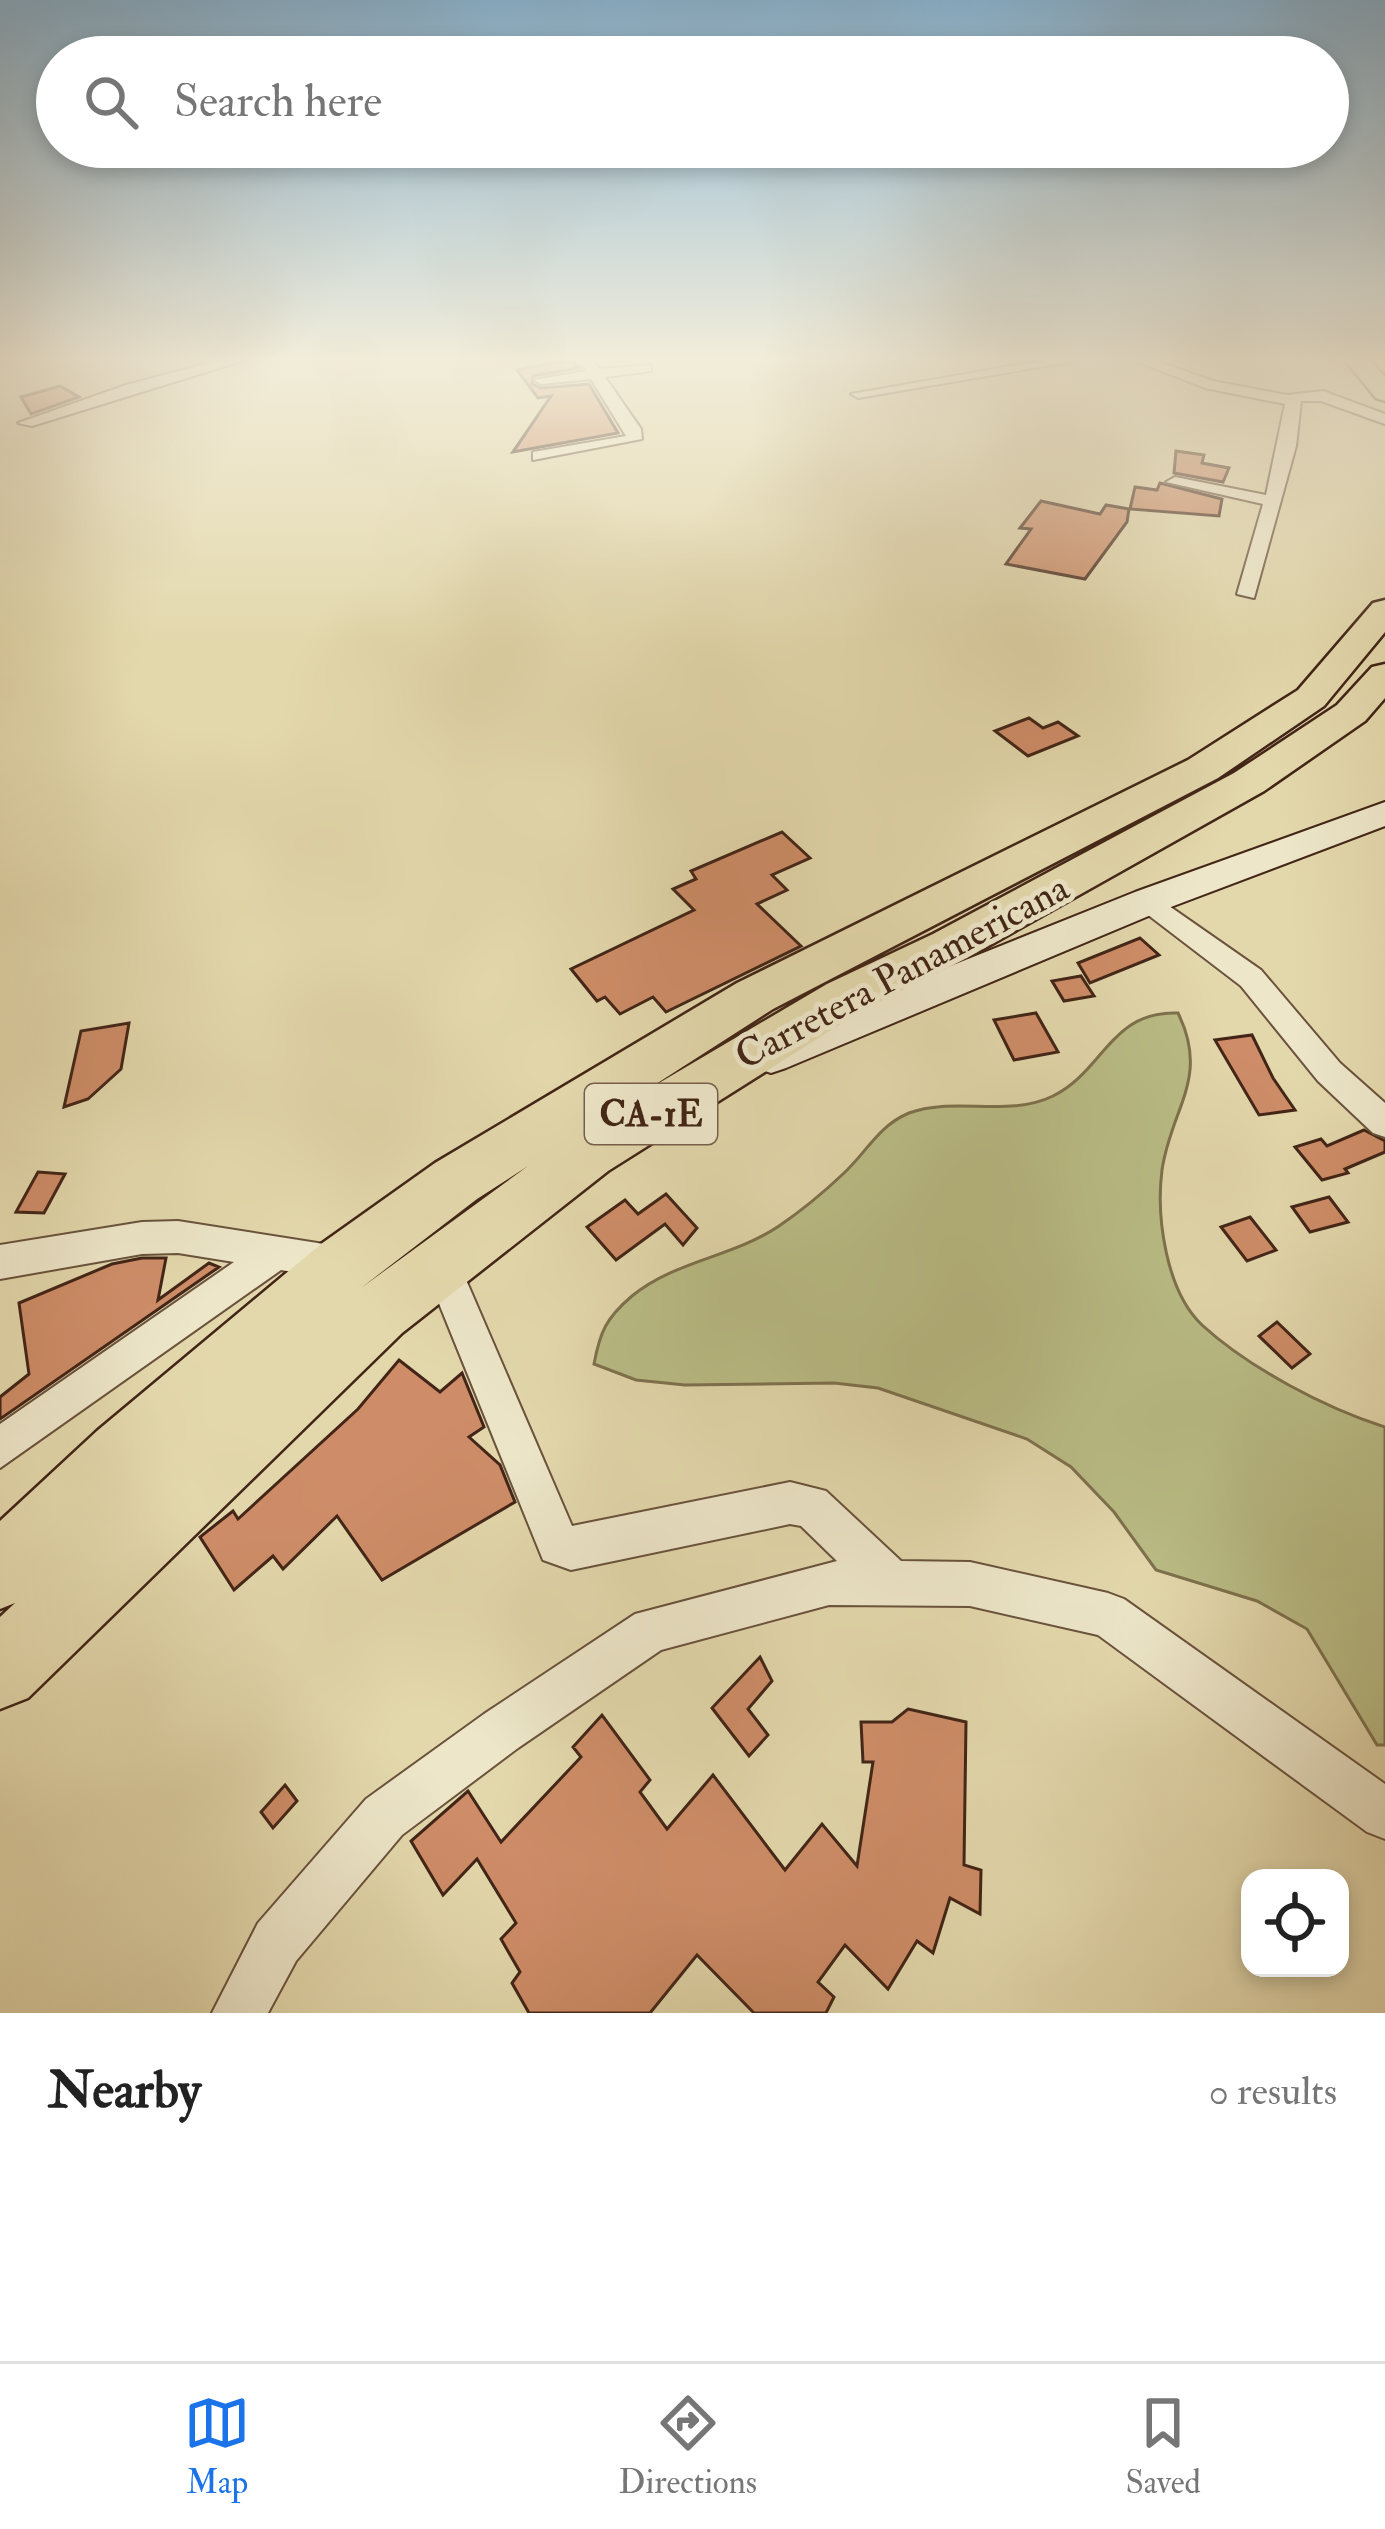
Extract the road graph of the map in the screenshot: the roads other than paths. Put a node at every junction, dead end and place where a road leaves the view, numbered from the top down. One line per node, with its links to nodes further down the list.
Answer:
1 (550, 454): 3 (street)
2 (1282, 454): 5 (street)
3 (538, 456)
4 (1174, 482): 5 (street)
5 (1272, 501): 6 (street)
6 (1247, 594)
7 (1385, 610): 15 (highway, Carretera Panamericana / CA-1E)
8 (1385, 675): 11 (highway, Carretera Panamericana / CA-1E)
9 (1385, 813): 10 (main road)
10 (1149, 901): 11 (main road); 12 (street)
11 (697, 1085): 16 (highway, Carretera Panamericana / CA-1E)
12 (1385, 1124)
13 (278, 1252): 14 (street); 15 (street); 17 (street)
14 (0, 1262)
15 (343, 1264): 18 (highway, Carretera Panamericana / CA-1E)
16 (441, 1264): 19 (street); 20 (highway, Carretera Panamericana / CA-1E)
17 (0, 1448)
18 (0, 1572)
19 (893, 1584): 21 (street); 22 (street)
20 (0, 1670)
21 (1385, 1814)
22 (239, 2013)

